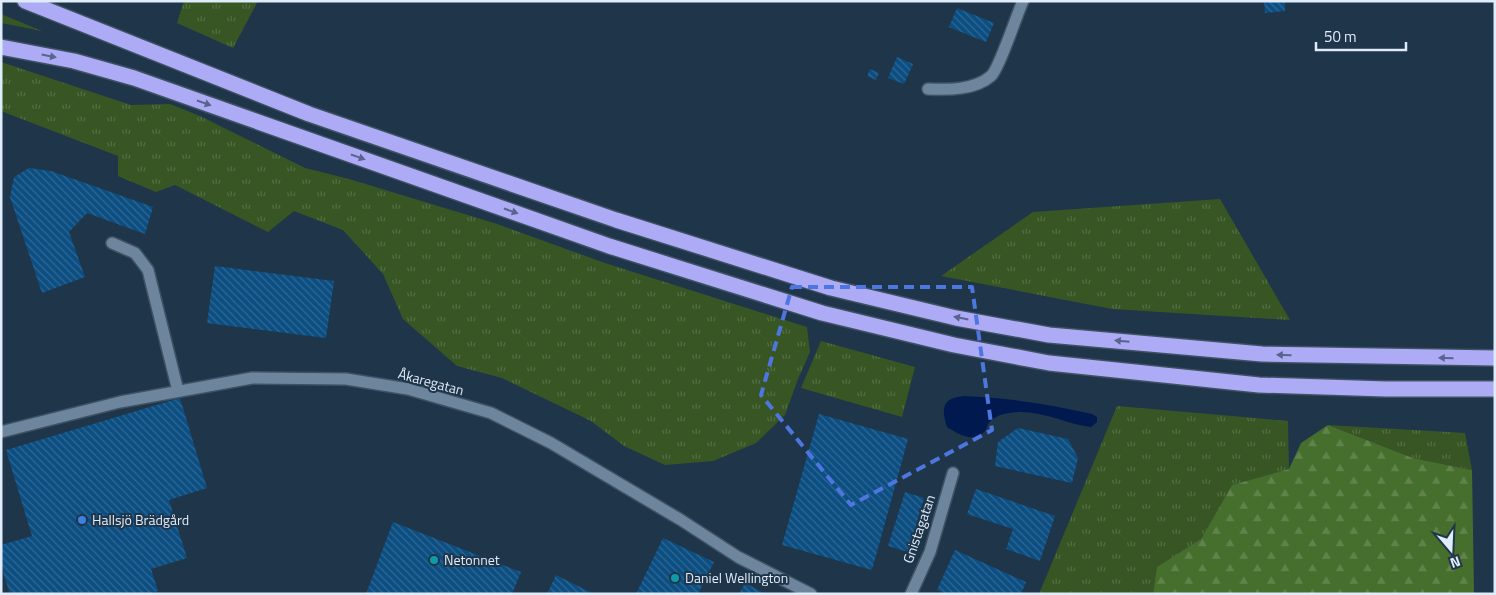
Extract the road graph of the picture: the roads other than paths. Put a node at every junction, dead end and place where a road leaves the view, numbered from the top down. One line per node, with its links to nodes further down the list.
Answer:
1 (25, 1): 6 (highway, one-way to 1)
2 (1023, 1): 4 (street)
3 (1, 46): 7 (highway, one-way to 7)
4 (928, 89)
5 (112, 243): 8 (street)
6 (1495, 358)
7 (1495, 389)
8 (178, 391): 9 (street, Åkaregatan); 11 (street, Åkaregatan)
9 (1, 432)
10 (953, 473): 12 (street, Gnistagatan)
11 (811, 594)
12 (910, 594)

